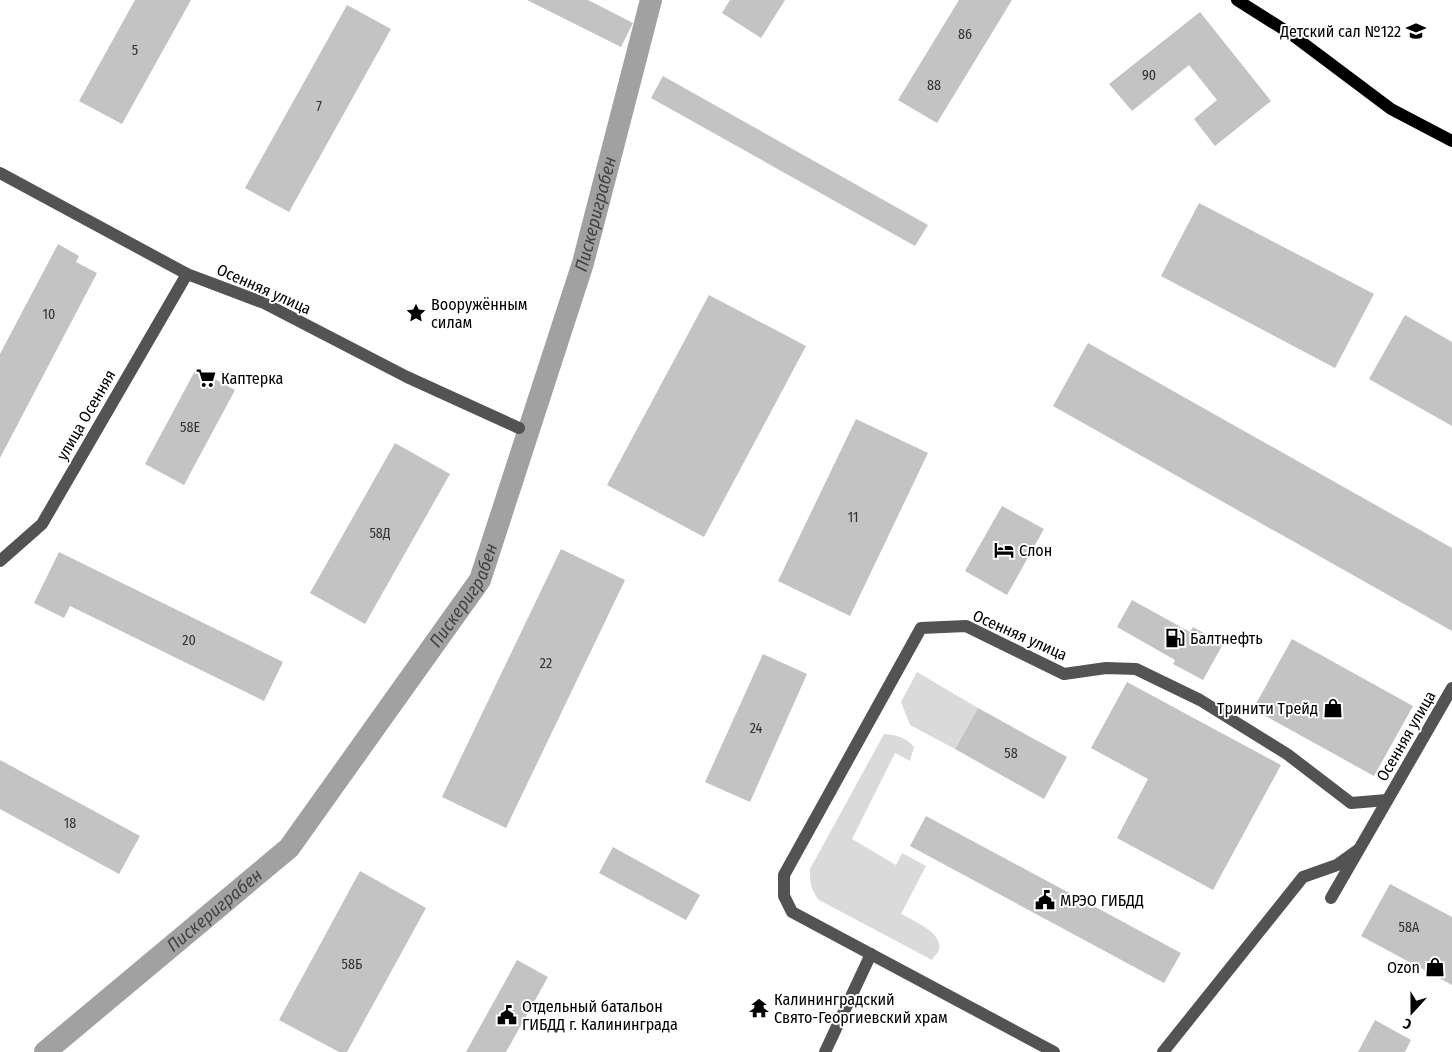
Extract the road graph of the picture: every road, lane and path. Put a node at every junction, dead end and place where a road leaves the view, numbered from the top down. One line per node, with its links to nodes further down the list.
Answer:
1 (1237, 0): 2 (main road)
2 (1452, 141)
3 (0, 173): 4 (street, Осенняя улица)
4 (187, 274): 5 (street, Осенняя улица); 6 (street, улица Осенняя)
5 (519, 428)
6 (0, 560)
7 (1452, 688): 8 (street, Осенняя улица)
8 (1387, 800): 9 (street, Осенняя улица); 11 (street, Осенняя улица)
9 (1358, 850): 10 (street, Осенняя улица); 14 (street, Осенняя улица)
10 (1331, 898)
11 (871, 954): 12 (street); 13 (street, Осенняя улица)
12 (825, 1052)
13 (1054, 1052)
14 (1163, 1052)

